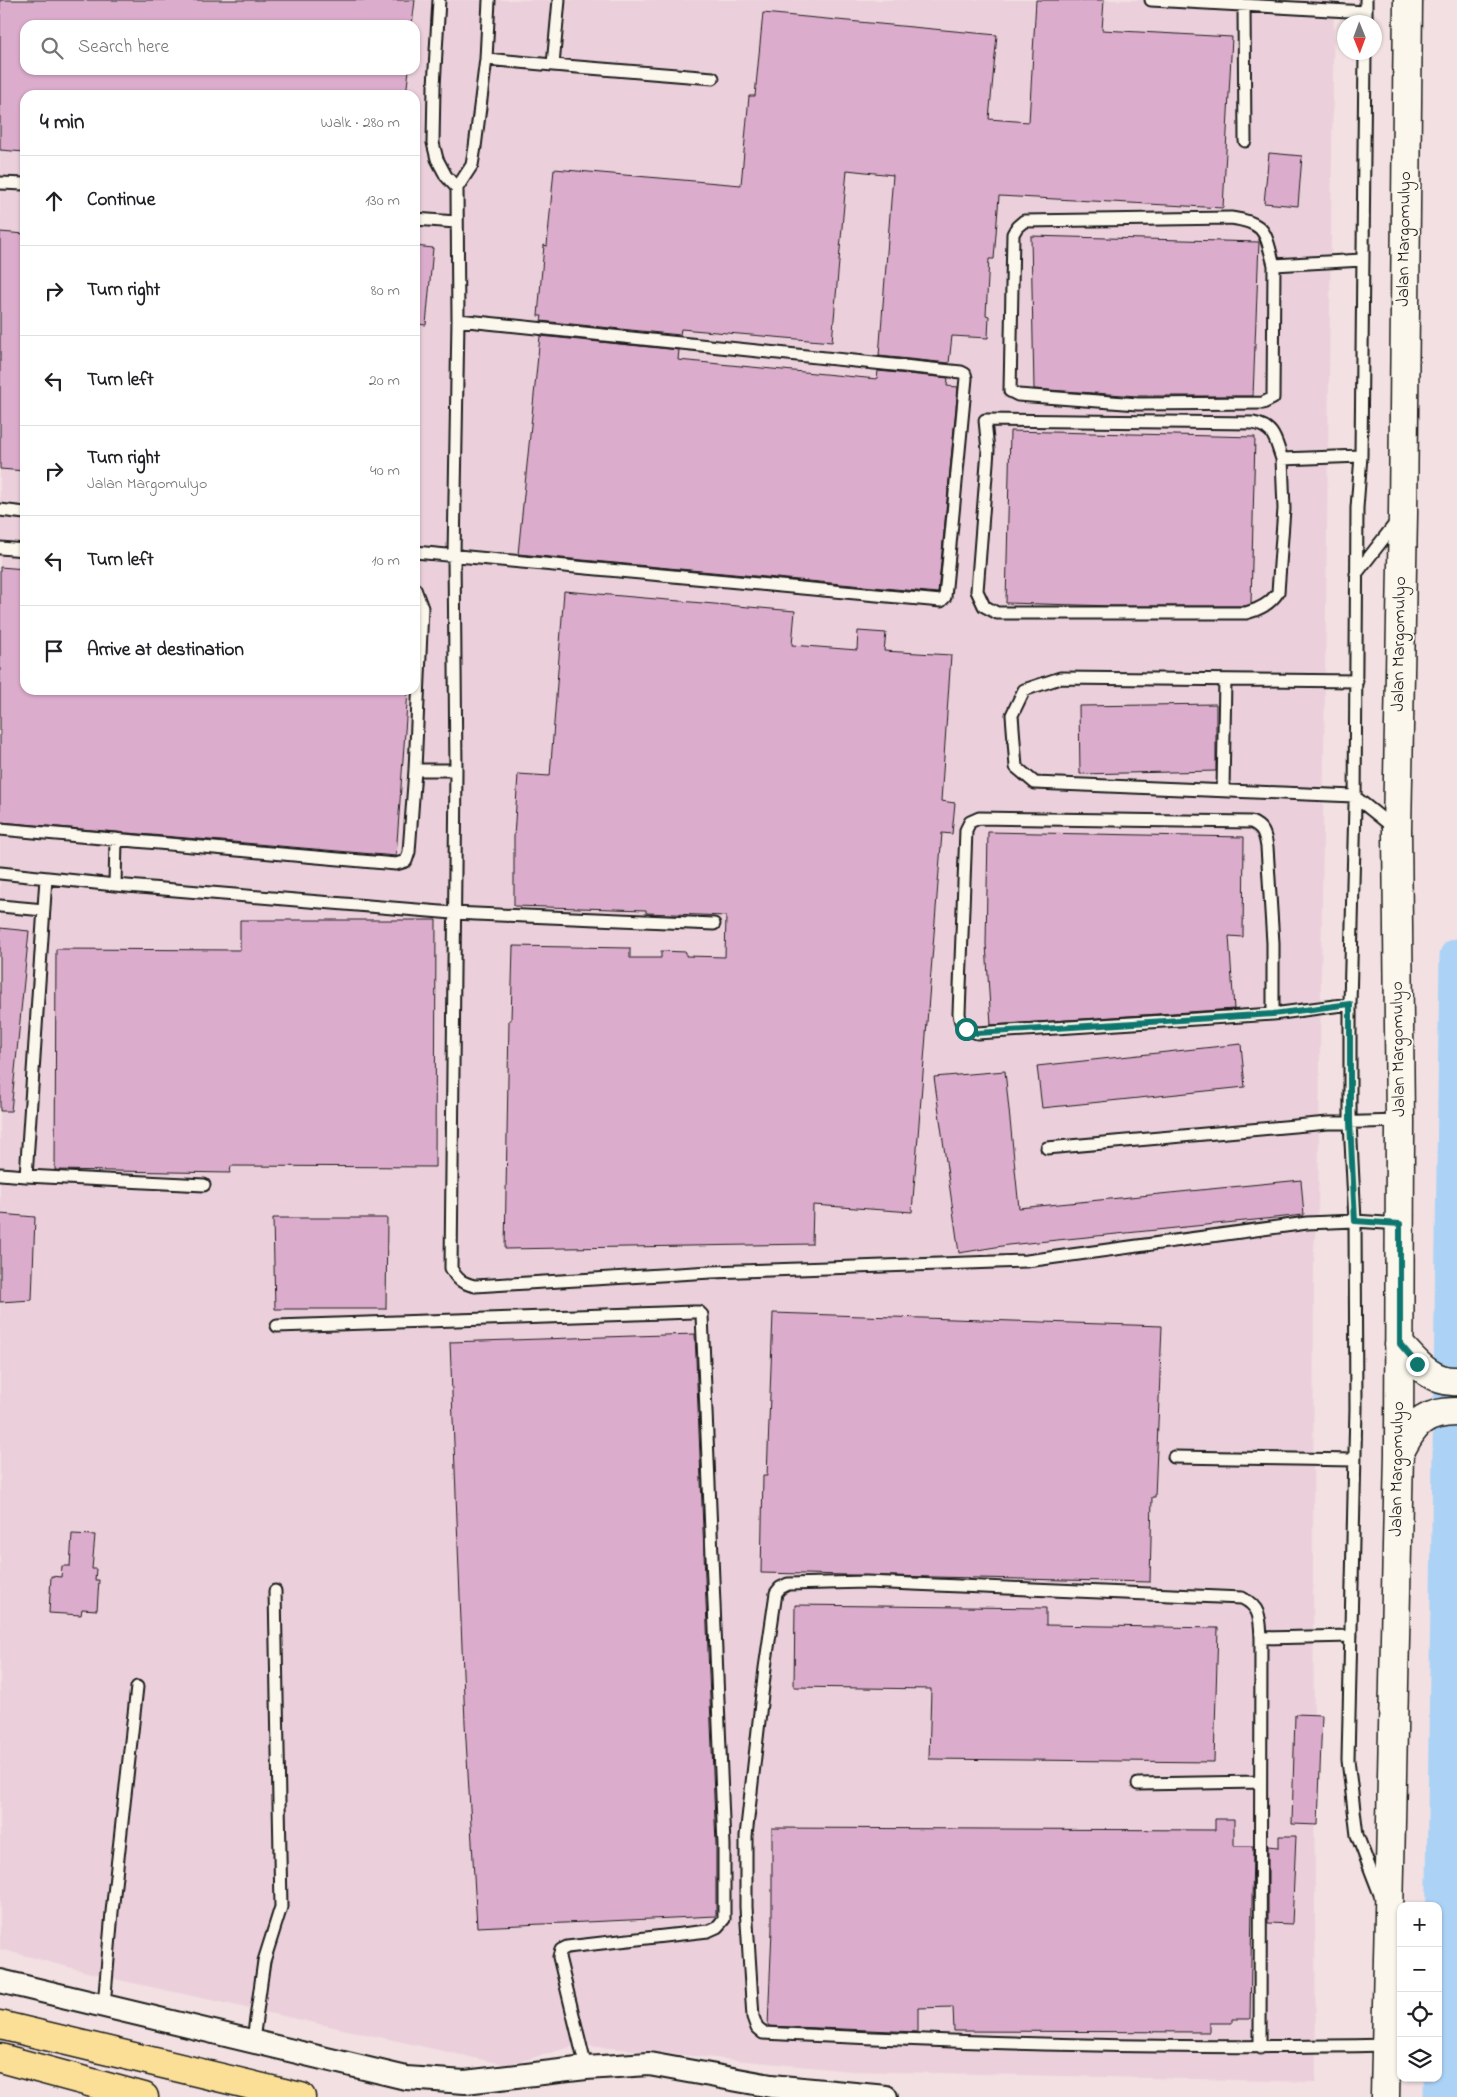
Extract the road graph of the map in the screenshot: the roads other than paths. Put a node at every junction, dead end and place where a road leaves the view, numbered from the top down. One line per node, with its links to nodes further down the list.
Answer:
1 (439, 0): 17 (lane)
2 (489, 0): 10 (lane)
3 (560, 0): 12 (lane)
4 (1151, 0): 7 (lane)
5 (1366, 0): 9 (lane)
6 (1408, 0): 27 (main road, Jalan Margomulyo)
7 (1244, 5): 8 (lane); 14 (lane)
8 (1346, 15)
9 (1366, 15)
10 (486, 59): 12 (lane); 17 (lane)
11 (1365, 60): 20 (lane)
12 (554, 65): 13 (lane)
13 (713, 78)
14 (1246, 142)
15 (0, 182): 16 (lane)
16 (20, 184)
17 (457, 188): 19 (lane)
18 (420, 220): 19 (lane)
19 (456, 222): 22 (lane)
20 (1362, 260): 21 (lane); 23 (lane)
21 (1274, 265): 21 (lane)
22 (458, 320): 31 (lane); 31 (lane)
23 (1362, 456): 24 (lane); 32 (lane)
24 (1282, 459): 24 (lane)
25 (0, 510): 26 (lane)
26 (20, 513)
27 (1403, 514): 32 (lane); 43 (main road, Jalan Margomulyo)
28 (0, 548): 29 (lane)
29 (20, 550)
30 (420, 552): 31 (lane)
31 (454, 555): 39 (lane)
32 (1356, 574): 36 (lane)
33 (420, 603): 34 (lane)
34 (420, 654)
35 (1225, 680): 36 (lane); 40 (lane); 40 (lane)
36 (1356, 682): 41 (lane)
37 (418, 695): 38 (lane)
38 (415, 770): 39 (lane); 44 (lane)
39 (456, 770): 50 (lane)
40 (1222, 789): 41 (lane)
41 (1354, 796): 43 (lane); 52 (lane)
42 (0, 829): 44 (lane)
43 (1396, 831): 54 (main road, Jalan Margomulyo)
44 (116, 840): 47 (lane)
45 (0, 873): 46 (lane)
46 (46, 878): 47 (lane); 49 (lane)
47 (115, 886): 50 (lane)
48 (0, 906): 49 (lane)
49 (44, 910): 58 (lane)
50 (453, 913): 51 (lane); 60 (lane)
51 (714, 924)
52 (1350, 1004): 53 (lane); 55 (lane)
53 (1273, 1014): 53 (lane)
54 (1400, 1121): 55 (lane); 61 (main road, Jalan Margomulyo)
55 (1350, 1122): 56 (lane); 60 (lane)
56 (1047, 1148)
57 (0, 1174): 58 (lane)
58 (26, 1176): 59 (lane)
59 (204, 1186)
60 (1355, 1221): 61 (lane); 68 (lane)
61 (1400, 1224): 63 (main road, Jalan Margomulyo)
62 (276, 1326): 83 (lane)
63 (1404, 1349): 64 (main road); 66 (main road, Jalan Margomulyo)
64 (1457, 1381)
65 (1457, 1412): 66 (main road)
66 (1404, 1445): 75 (main road, Jalan Margomulyo)
67 (1174, 1457): 68 (lane)
68 (1355, 1460): 70 (lane)
69 (275, 1591): 79 (lane)
70 (1351, 1636): 71 (lane); 75 (lane)
71 (1261, 1638): 73 (lane); 81 (lane)
72 (137, 1687): 77 (lane)
73 (1260, 1782): 74 (lane); 81 (lane)
74 (1138, 1784)
75 (1388, 1914): 80 (main road, Jalan Margomulyo)
76 (0, 1981): 77 (street)
77 (104, 2006): 79 (street)
78 (0, 2025): 85 (highway)
79 (253, 2040): 83 (street)
80 (1385, 2044): 81 (lane); 87 (main road, Jalan Margomulyo)
81 (1260, 2048)
82 (0, 2058): 84 (highway)
83 (586, 2068): 86 (street)
84 (144, 2097)
85 (301, 2097)
86 (886, 2097)
87 (1385, 2097)

